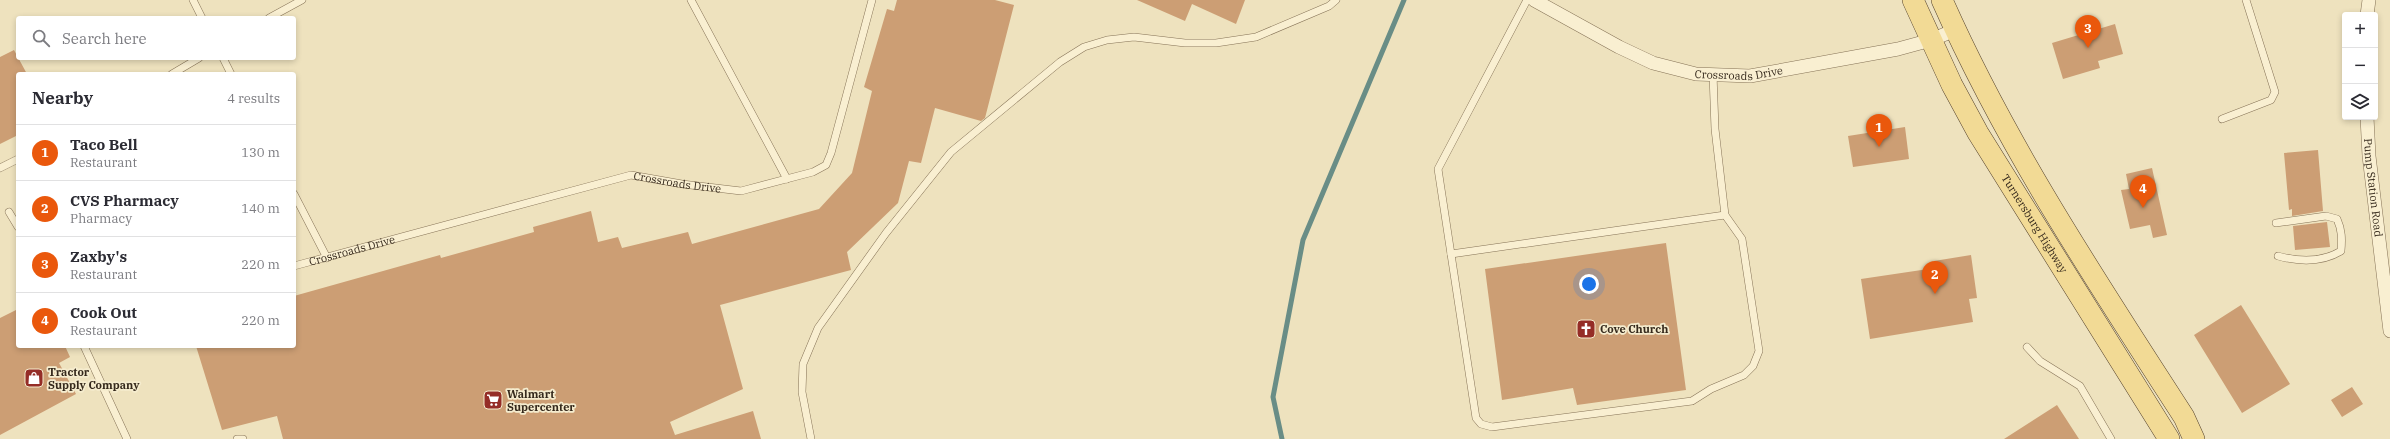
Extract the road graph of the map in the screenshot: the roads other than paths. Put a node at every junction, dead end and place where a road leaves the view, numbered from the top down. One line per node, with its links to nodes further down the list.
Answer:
1 (193, 0): 13 (lane)
2 (302, 0): 14 (lane)
3 (691, 0): 26 (lane)
4 (872, 0): 26 (lane, Crossroads Drive)
5 (1336, 0): 42 (lane)
6 (1527, 0): 32 (lane)
7 (1534, 0): 21 (street, Crossroads Drive)
8 (1913, 0): 16 (main road, Turnersburg Highway)
9 (1942, 0): 15 (main road)
10 (2246, 0): 22 (lane)
11 (2369, 0): 12 (street)
12 (2367, 12)
13 (201, 16)
14 (273, 16)
15 (1955, 30): 16 (street, Crossroads Drive); 45 (main road)
16 (1931, 40): 21 (street, Crossroads Drive); 44 (main road, Turnersburg Highway)
17 (196, 60): 19 (lane)
18 (224, 60): 20 (lane)
19 (175, 72)
20 (231, 72)
21 (1713, 74): 29 (lane)
22 (2222, 118)
23 (2367, 120): 36 (street, Pump Station Road)
24 (16, 160): 25 (lane)
25 (0, 168)
26 (787, 179): 34 (lane, Crossroads Drive)
27 (296, 198): 34 (lane)
28 (9, 212): 31 (lane)
29 (1724, 215): 32 (lane); 32 (lane)
30 (2276, 223): 33 (lane)
31 (16, 224)
32 (1451, 254)
33 (2278, 256)
34 (327, 258): 35 (lane, Crossroads Drive)
35 (296, 266)
36 (2390, 330)
37 (2027, 347): 43 (lane)
38 (85, 348): 39 (lane)
39 (126, 439)
40 (237, 439): 41 (lane)
41 (242, 439)
42 (811, 439)
43 (2111, 439)
44 (2169, 439)
45 (2194, 439)

